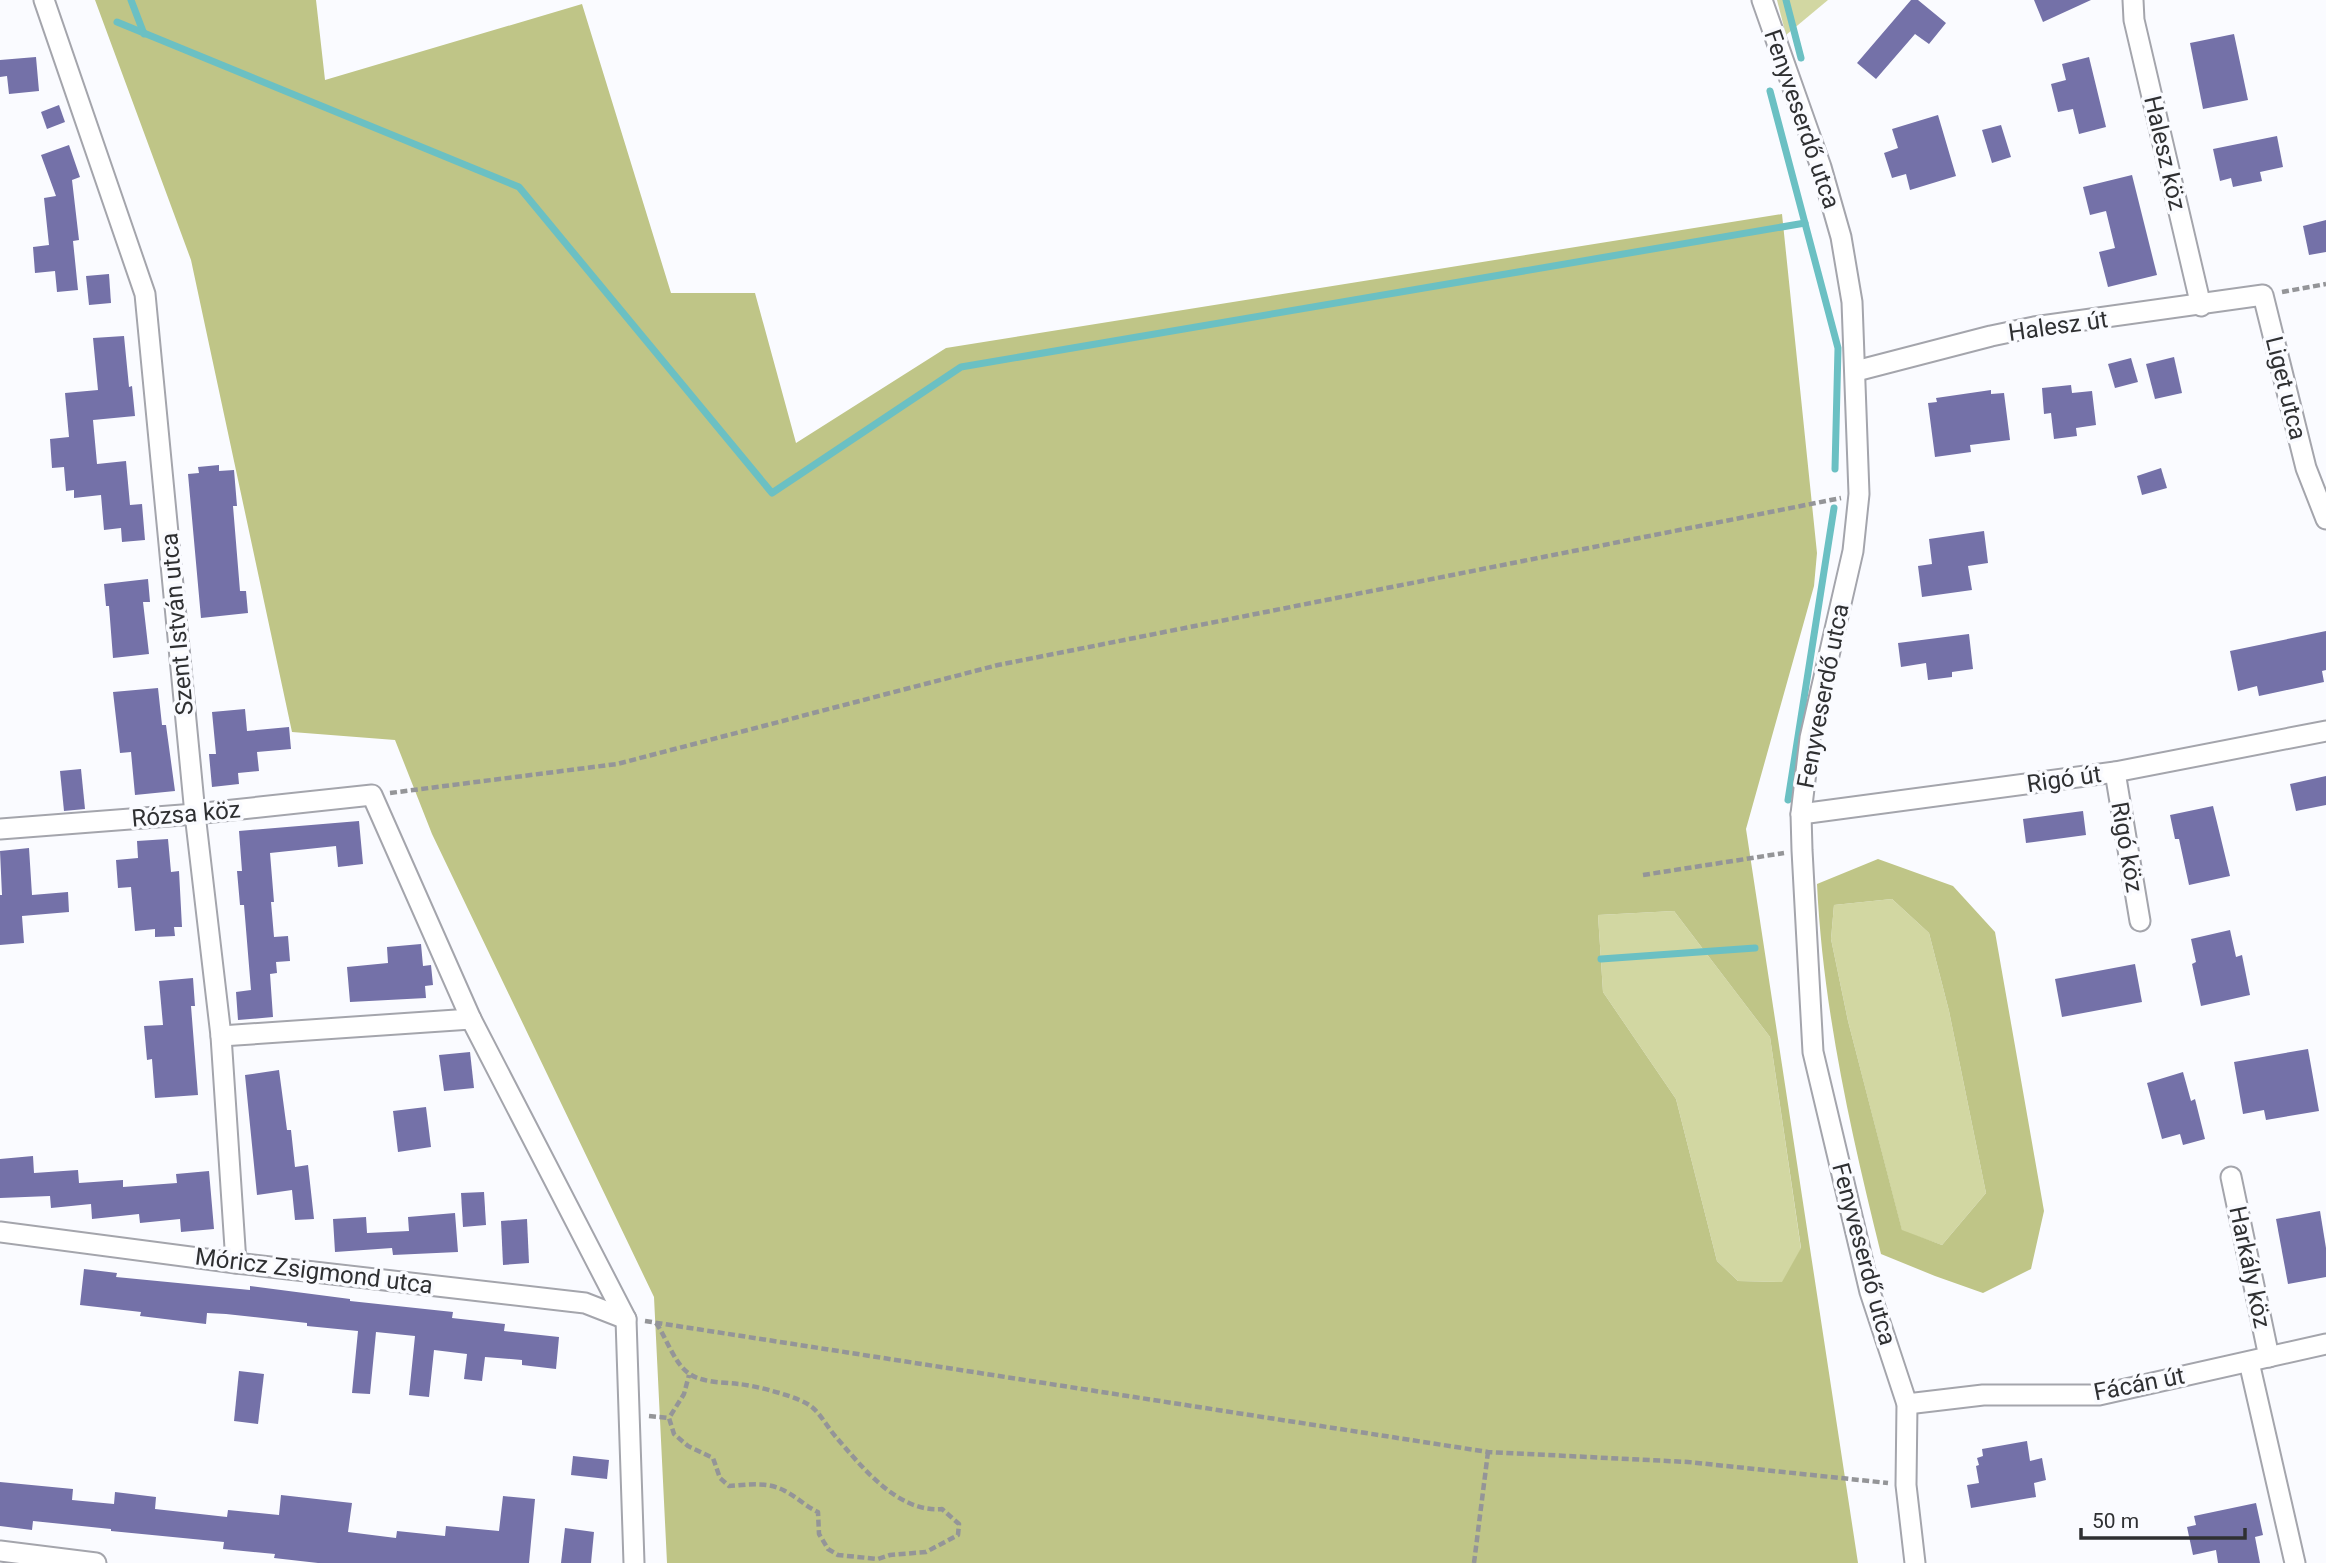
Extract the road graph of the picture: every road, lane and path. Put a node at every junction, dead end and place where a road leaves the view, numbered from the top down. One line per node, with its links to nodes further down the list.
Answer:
1 (44, 0): 13 (street, Szent István utca)
2 (1762, 0): 7 (street, Fenyveserdő utca)
3 (2133, 0): 6 (street, Halesz köz)
4 (2326, 284): 5 (path)
5 (2263, 295): 6 (street, Halesz út); 9 (street, Liget utca)
6 (2201, 306): 7 (street, Halesz út)
7 (1856, 371): 8 (street, Fenyveserdő utca)
8 (1859, 494): 12 (path); 14 (street, Fenyveserdő utca)
9 (2326, 519)
10 (2326, 731): 11 (street, Rigó út)
11 (2115, 772): 14 (street, Rigó út); 18 (street, Rigó köz)
12 (372, 796): 13 (street, Rózsa köz); 19 (street)
13 (195, 814): 15 (street, Rózsa köz); 20 (street, Szent István utca)
14 (1801, 814): 16 (street, Fenyveserdő utca)
15 (0, 830)
16 (1802, 850): 17 (path); 30 (street, Fenyveserdő utca)
17 (1643, 875)
18 (2140, 921)
19 (471, 1019): 20 (street); 24 (street)
20 (220, 1036): 23 (street, Szent István utca)
21 (2231, 1177): 27 (street, Harkály köz)
22 (0, 1233): 23 (street, Móricz Zsigmond utca)
23 (236, 1263): 24 (street, Móricz Zsigmond utca)
24 (626, 1319): 25 (path); 35 (street)
25 (656, 1322): 29 (path); 31 (path)
26 (2326, 1344): 27 (street, Fácán út)
27 (2269, 1357): 28 (street, Fácán út)
28 (2249, 1362): 30 (street, Fácán út); 38 (street)
29 (689, 1375): 29 (path)
30 (1907, 1404): 32 (street, Fenyveserdő utca)
31 (1488, 1452): 32 (path); 36 (path)
32 (1906, 1485): 37 (street, Fenyveserdő utca)
33 (0, 1551): 34 (street)
34 (96, 1563)
35 (634, 1563)
36 (1474, 1563)
37 (1915, 1563)
38 (2295, 1563)

